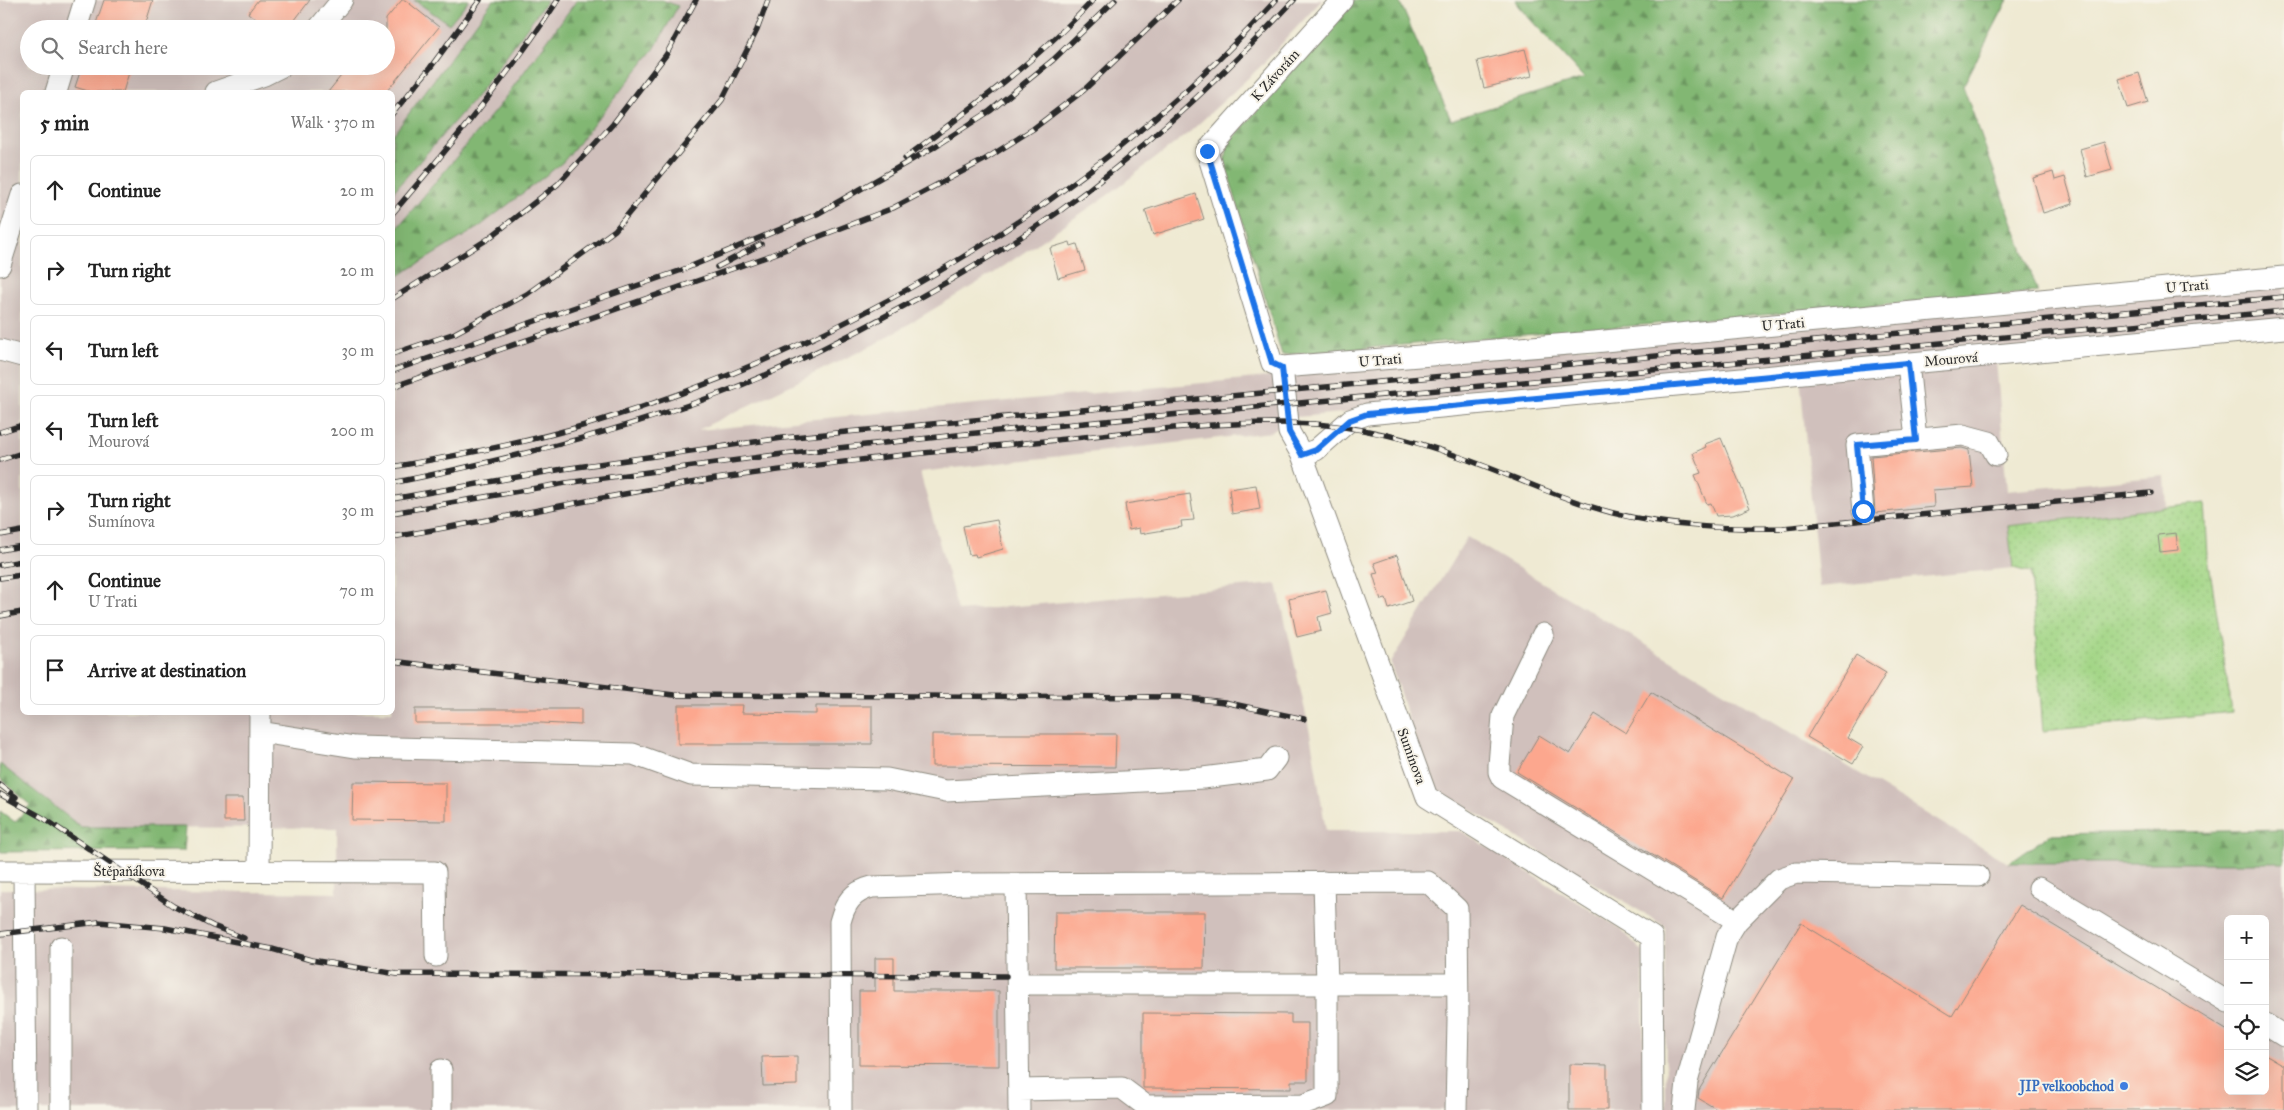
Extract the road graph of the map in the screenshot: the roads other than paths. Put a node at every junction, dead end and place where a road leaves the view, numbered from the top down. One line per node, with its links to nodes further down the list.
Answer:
1 (86, 0): 4 (street)
2 (342, 0): 5 (street)
3 (1342, 0): 17 (street, K Závorám)
4 (79, 20)
5 (325, 20)
6 (61, 75): 8 (street)
7 (264, 75): 9 (street)
8 (57, 90)
9 (222, 90)
10 (20, 201): 11 (street)
11 (0, 264)
12 (2284, 277): 17 (street, U Trati)
13 (2284, 328): 16 (street, Mourová)
14 (0, 350): 15 (street)
15 (20, 355)
16 (1908, 363): 18 (street); 19 (street, Mourová)
17 (1277, 365): 19 (street, Sumínova)
18 (1916, 440): 20 (street); 21 (street)
19 (1302, 455): 48 (street, Sumínova)
20 (1996, 455)
21 (1863, 511)
22 (1543, 634): 32 (street)
23 (260, 722): 24 (street); 27 (street)
24 (1276, 758)
25 (0, 871): 26 (street, Štěpaňákova)
26 (24, 871): 27 (street, Štěpaňákova); 43 (street)
27 (258, 872): 34 (street, Štěpaňákova)
28 (1978, 876): 32 (street)
29 (1324, 882): 30 (street); 36 (street); 37 (street)
30 (1016, 884): 35 (street); 46 (street)
31 (2039, 888): 38 (street)
32 (1736, 921): 49 (street)
33 (61, 947): 44 (street)
34 (436, 956)
35 (1018, 984): 36 (street); 42 (street)
36 (1327, 984): 37 (street); 42 (street)
37 (1458, 984): 47 (street)
38 (2224, 1000)
39 (2269, 1027): 40 (street)
40 (2284, 1036)
41 (441, 1070): 45 (street)
42 (1019, 1100)
43 (26, 1110)
44 (61, 1110)
45 (441, 1110)
46 (841, 1110)
47 (1456, 1110)
48 (1653, 1110)
49 (1684, 1110)

